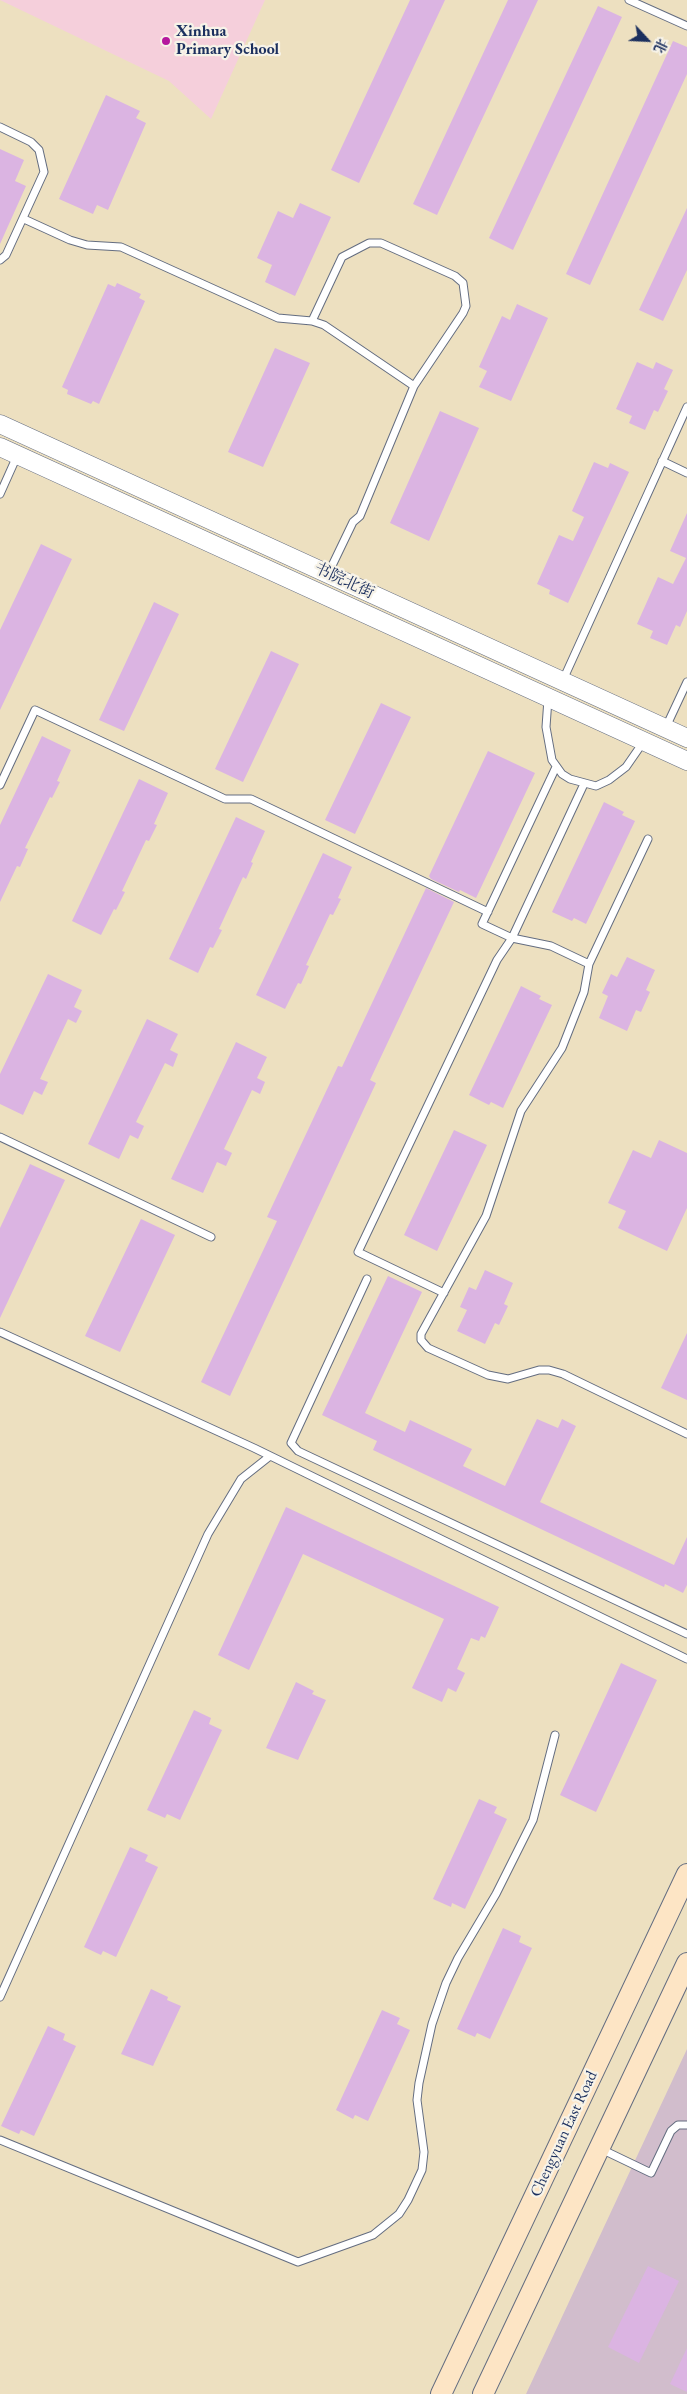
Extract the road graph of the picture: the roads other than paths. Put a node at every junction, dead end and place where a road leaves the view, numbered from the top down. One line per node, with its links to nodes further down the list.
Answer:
1 (629, 0): 2 (lane)
2 (687, 26)
3 (0, 127): 4 (lane)
4 (24, 219): 5 (lane); 6 (lane)
5 (0, 260)
6 (312, 321): 7 (lane); 7 (lane)
7 (414, 386): 15 (lane)
8 (687, 407): 12 (lane)
9 (0, 424): 15 (street, 书院北街)
10 (0, 447): 11 (street, 书院北街)
11 (17, 455): 14 (lane); 18 (street, 书院北街)
12 (662, 461): 13 (lane); 16 (lane)
13 (687, 473)
14 (0, 494)
15 (328, 574): 16 (street, 书院北街)
16 (562, 681): 19 (street, 书院北街)
17 (687, 682): 19 (lane)
18 (548, 697): 21 (street, 书院北街); 23 (lane)
19 (665, 728): 20 (street, 书院北街)
20 (687, 738)
21 (644, 741): 22 (street, 书院北街); 24 (lane)
22 (687, 761)
23 (556, 767): 24 (lane); 27 (lane)
24 (584, 784): 28 (lane)
25 (0, 785): 27 (lane)
26 (648, 839): 29 (lane)
27 (488, 912): 28 (lane)
28 (512, 938): 29 (lane); 33 (lane)
29 (589, 964): 33 (lane)
30 (0, 1138): 31 (lane)
31 (211, 1237)
32 (367, 1279): 37 (lane)
33 (444, 1293): 35 (lane)
34 (0, 1332): 36 (lane)
35 (687, 1434)
36 (270, 1456): 38 (lane); 42 (lane)
37 (687, 1634)
38 (687, 1659)
39 (555, 1736): 44 (lane)
40 (687, 1874): 46 (main road, Chengyuan East Road)
41 (687, 1963): 45 (main road)
42 (0, 1997)
43 (687, 2125): 45 (lane)
44 (0, 2140)
45 (600, 2148): 47 (main road)
46 (441, 2394)
47 (483, 2394)

